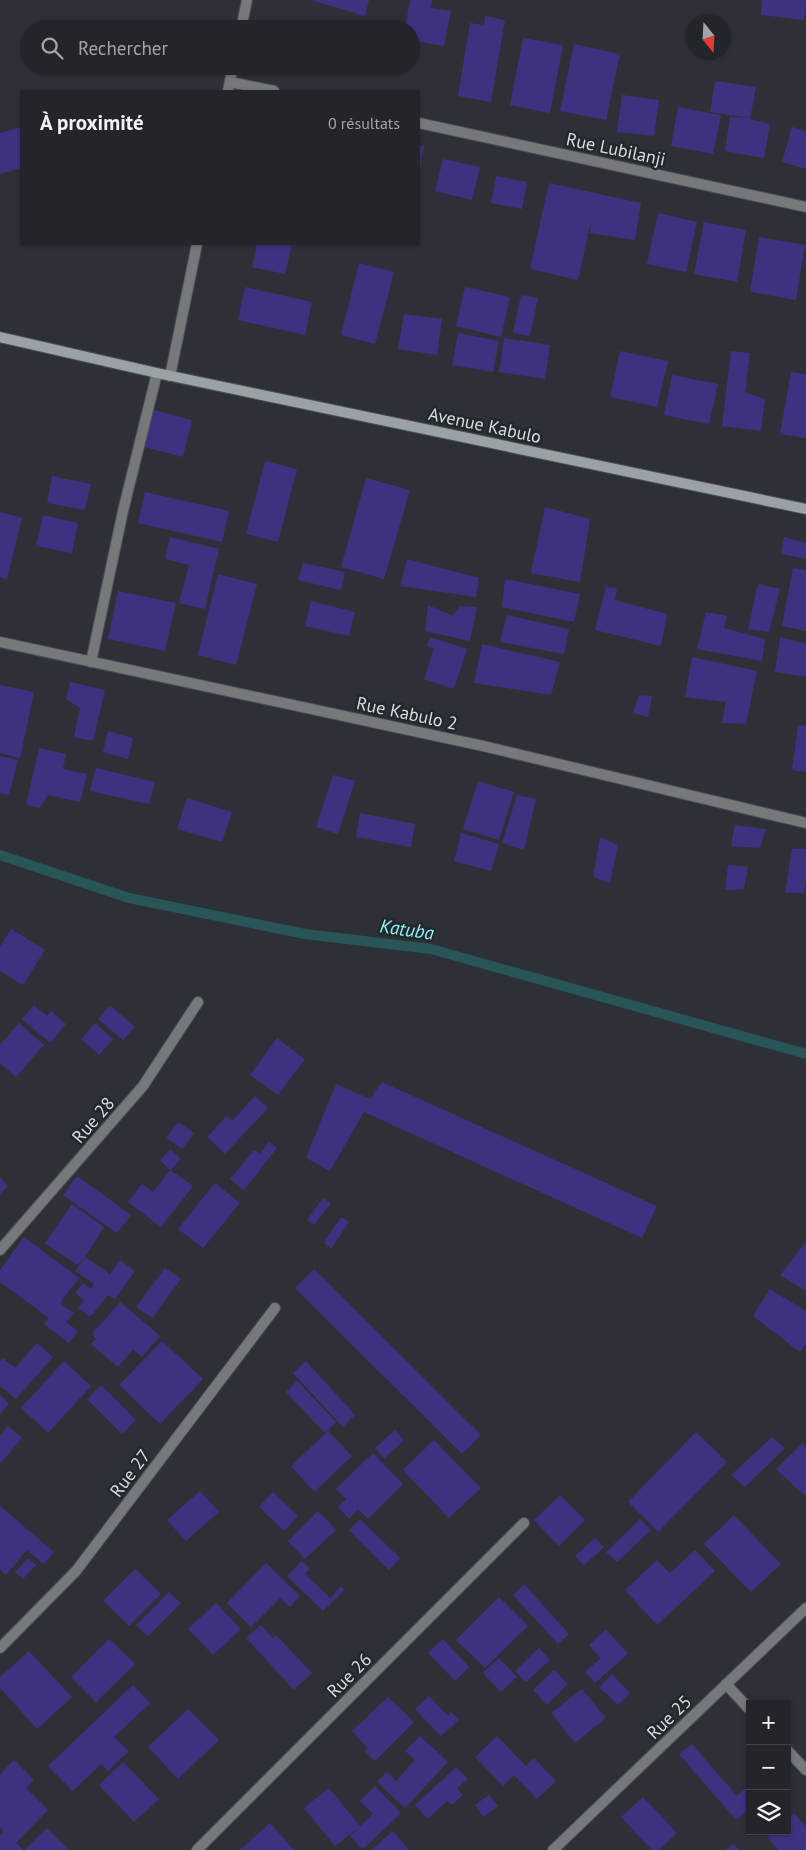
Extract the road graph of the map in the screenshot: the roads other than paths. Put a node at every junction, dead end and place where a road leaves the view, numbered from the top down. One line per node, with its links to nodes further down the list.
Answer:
1 (247, 0): 2 (street)
2 (243, 20)
3 (229, 86): 4 (street)
4 (265, 90)
5 (420, 123): 6 (street, Rue Lubilanji)
6 (806, 206)
7 (197, 245): 10 (street)
8 (0, 337): 9 (street, Avenue Kabulo)
9 (157, 373): 10 (street, Avenue Kabulo); 13 (street)
10 (170, 376): 11 (street, Avenue Kabulo)
11 (806, 509)
12 (0, 642): 13 (street, Rue Kabulo 2)
13 (91, 662): 14 (street, Rue Kabulo 2)
14 (806, 823)
15 (198, 1002): 16 (street, Rue 28)
16 (0, 1250)
17 (275, 1308): 20 (street, Rue 27)
18 (524, 1523): 25 (street, Rue 26)
19 (806, 1608): 21 (street, Rue 25)
20 (0, 1648)
21 (726, 1684): 22 (street); 26 (street, Rue 25)
22 (746, 1706)
23 (791, 1754): 24 (street)
24 (806, 1770)
25 (197, 1850)
26 (553, 1850)

